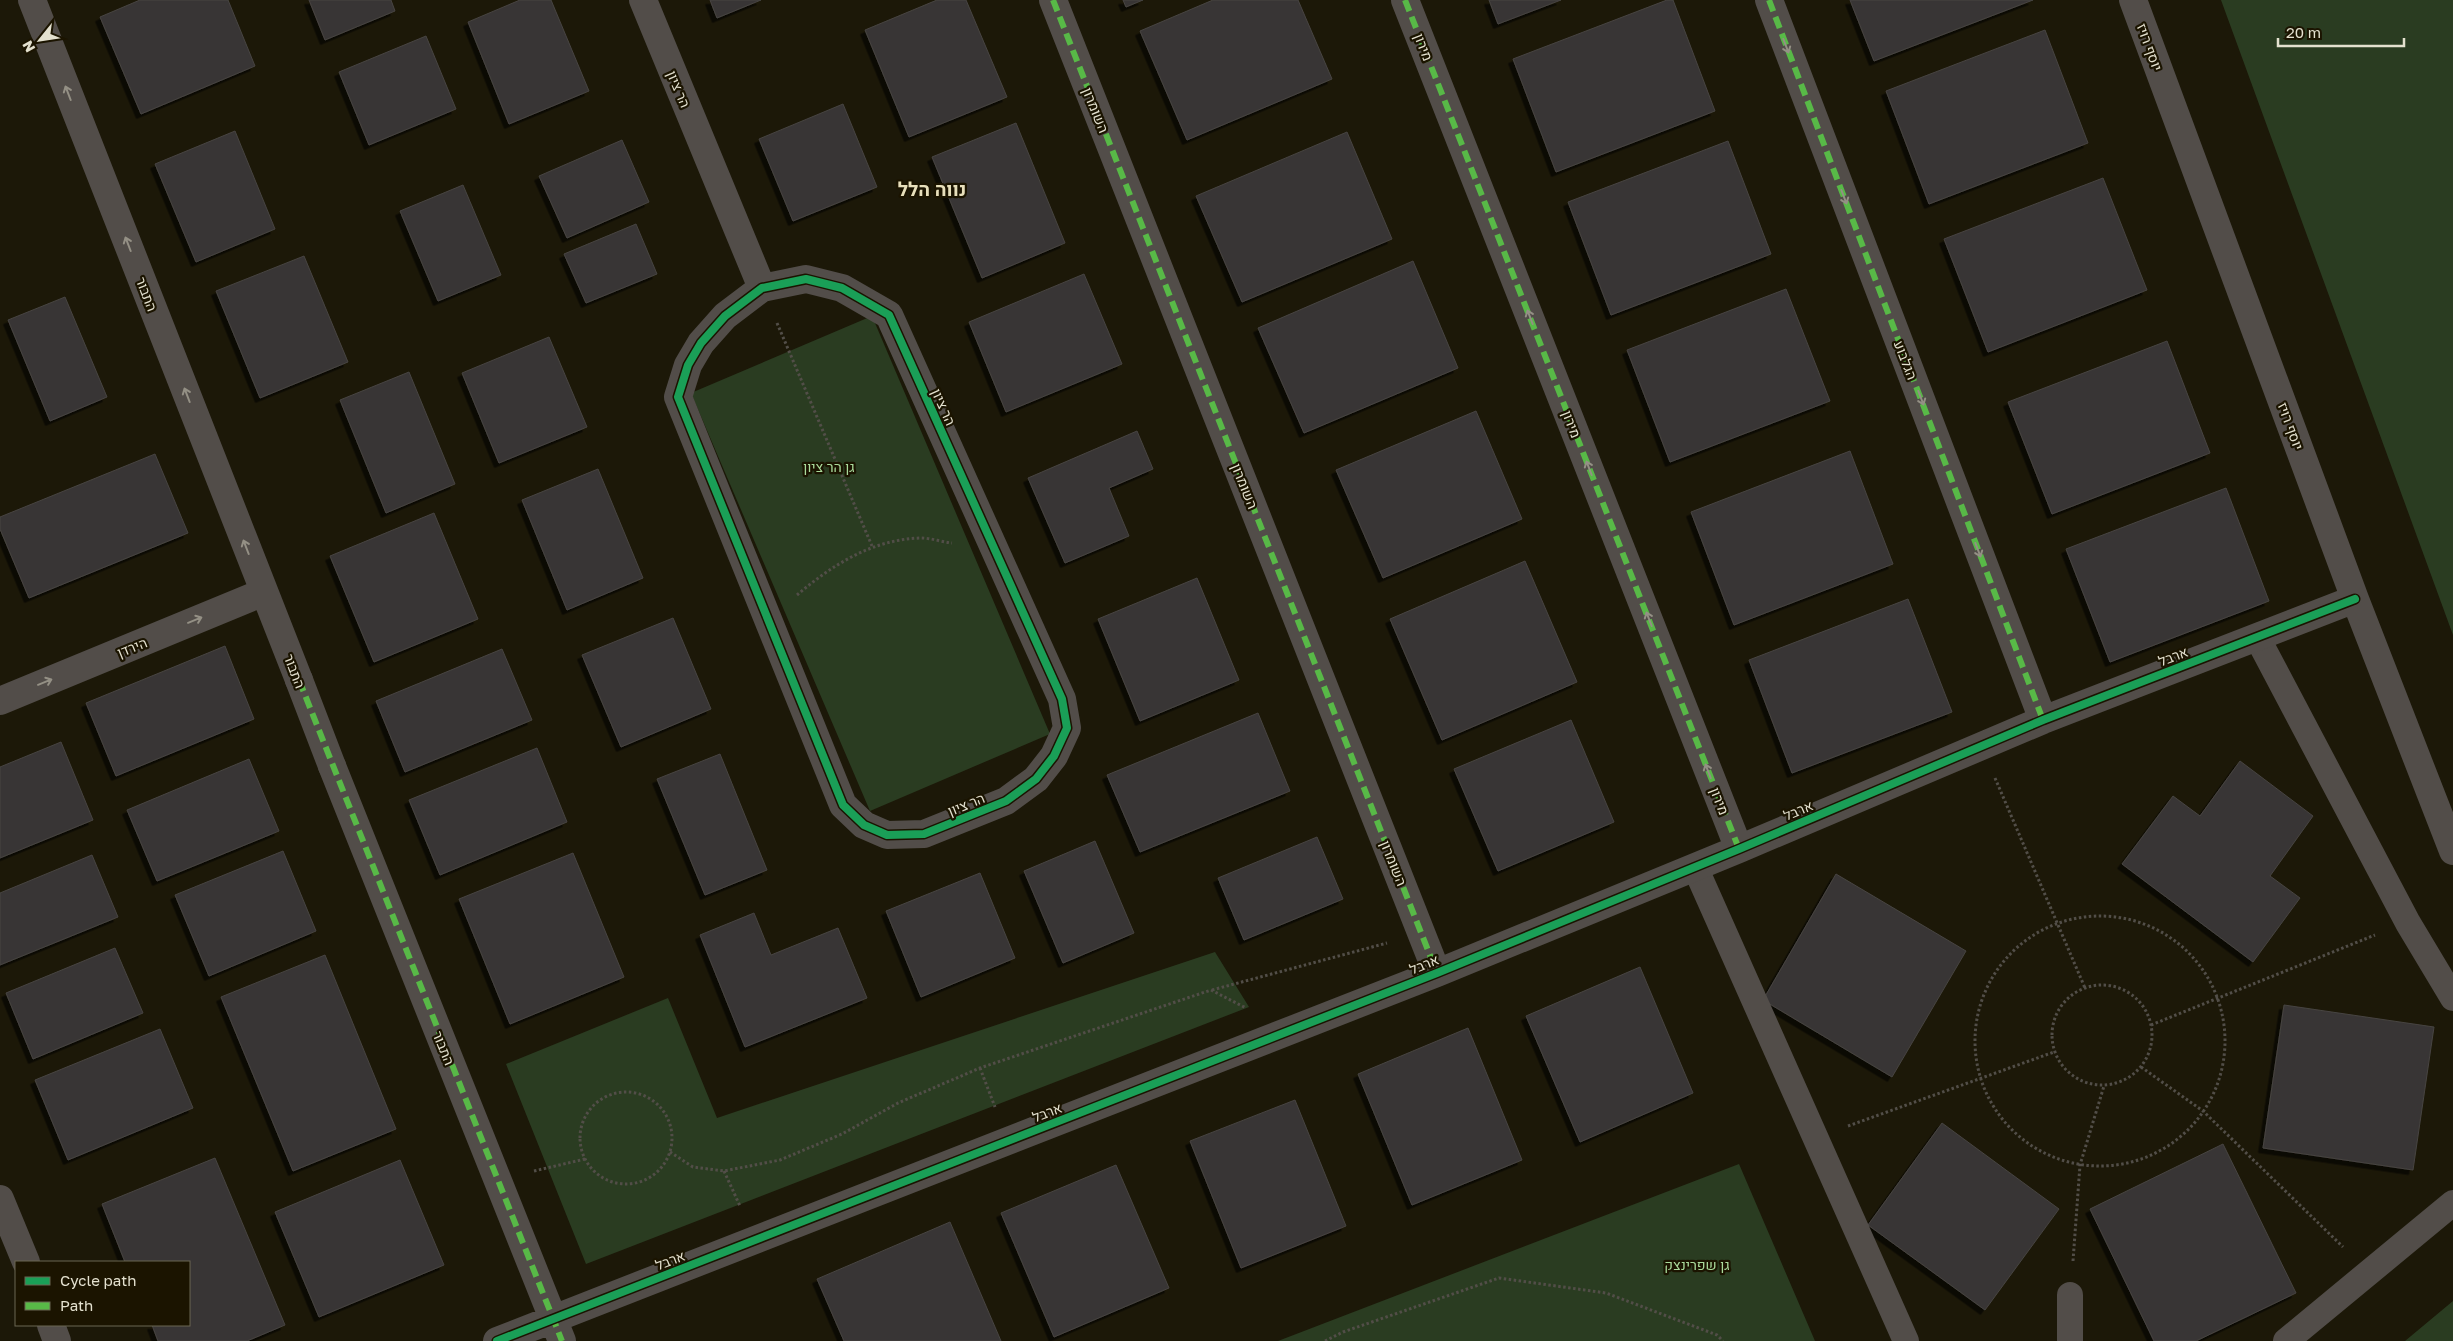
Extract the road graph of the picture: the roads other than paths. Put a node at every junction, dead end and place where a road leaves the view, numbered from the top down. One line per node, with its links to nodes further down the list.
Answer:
1 (32, 0): 8 (street, התבור, one-way to 1)
2 (643, 0): 7 (street, הר ציון)
3 (1053, 0): 16 (street, השומרון)
4 (1405, 0): 13 (street, מירון, one-way to 4)
5 (1769, 0): 12 (street, הגלבוע, one-way to 12)
6 (2133, 0): 9 (street, יוסף רויז)
7 (762, 288): 7 (street, הר ציון)
8 (264, 592): 11 (street, הירדן, one-way to 8); 23 (street, התבור)
9 (2355, 599): 10 (street, ארבל); 14 (street, יוסף רויז)
10 (2257, 637): 12 (street, ארבל); 17 (lane)
11 (0, 701)
12 (2043, 720): 13 (street, ארבל)
13 (1739, 849): 15 (street, ארבל)
14 (2453, 851)
15 (1695, 867): 16 (street, ארבל); 26 (lane)
16 (1436, 973): 23 (street, ארבל)
17 (2453, 998)
18 (0, 1199): 20 (street)
19 (2453, 1203): 28 (lane)
20 (26, 1261)
21 (2070, 1295): 27 (lane)
22 (51, 1326): 24 (street)
23 (558, 1330): 25 (street, ארבל)
24 (57, 1341)
25 (497, 1341)
26 (1906, 1341)
27 (2070, 1341)
28 (2286, 1341)

